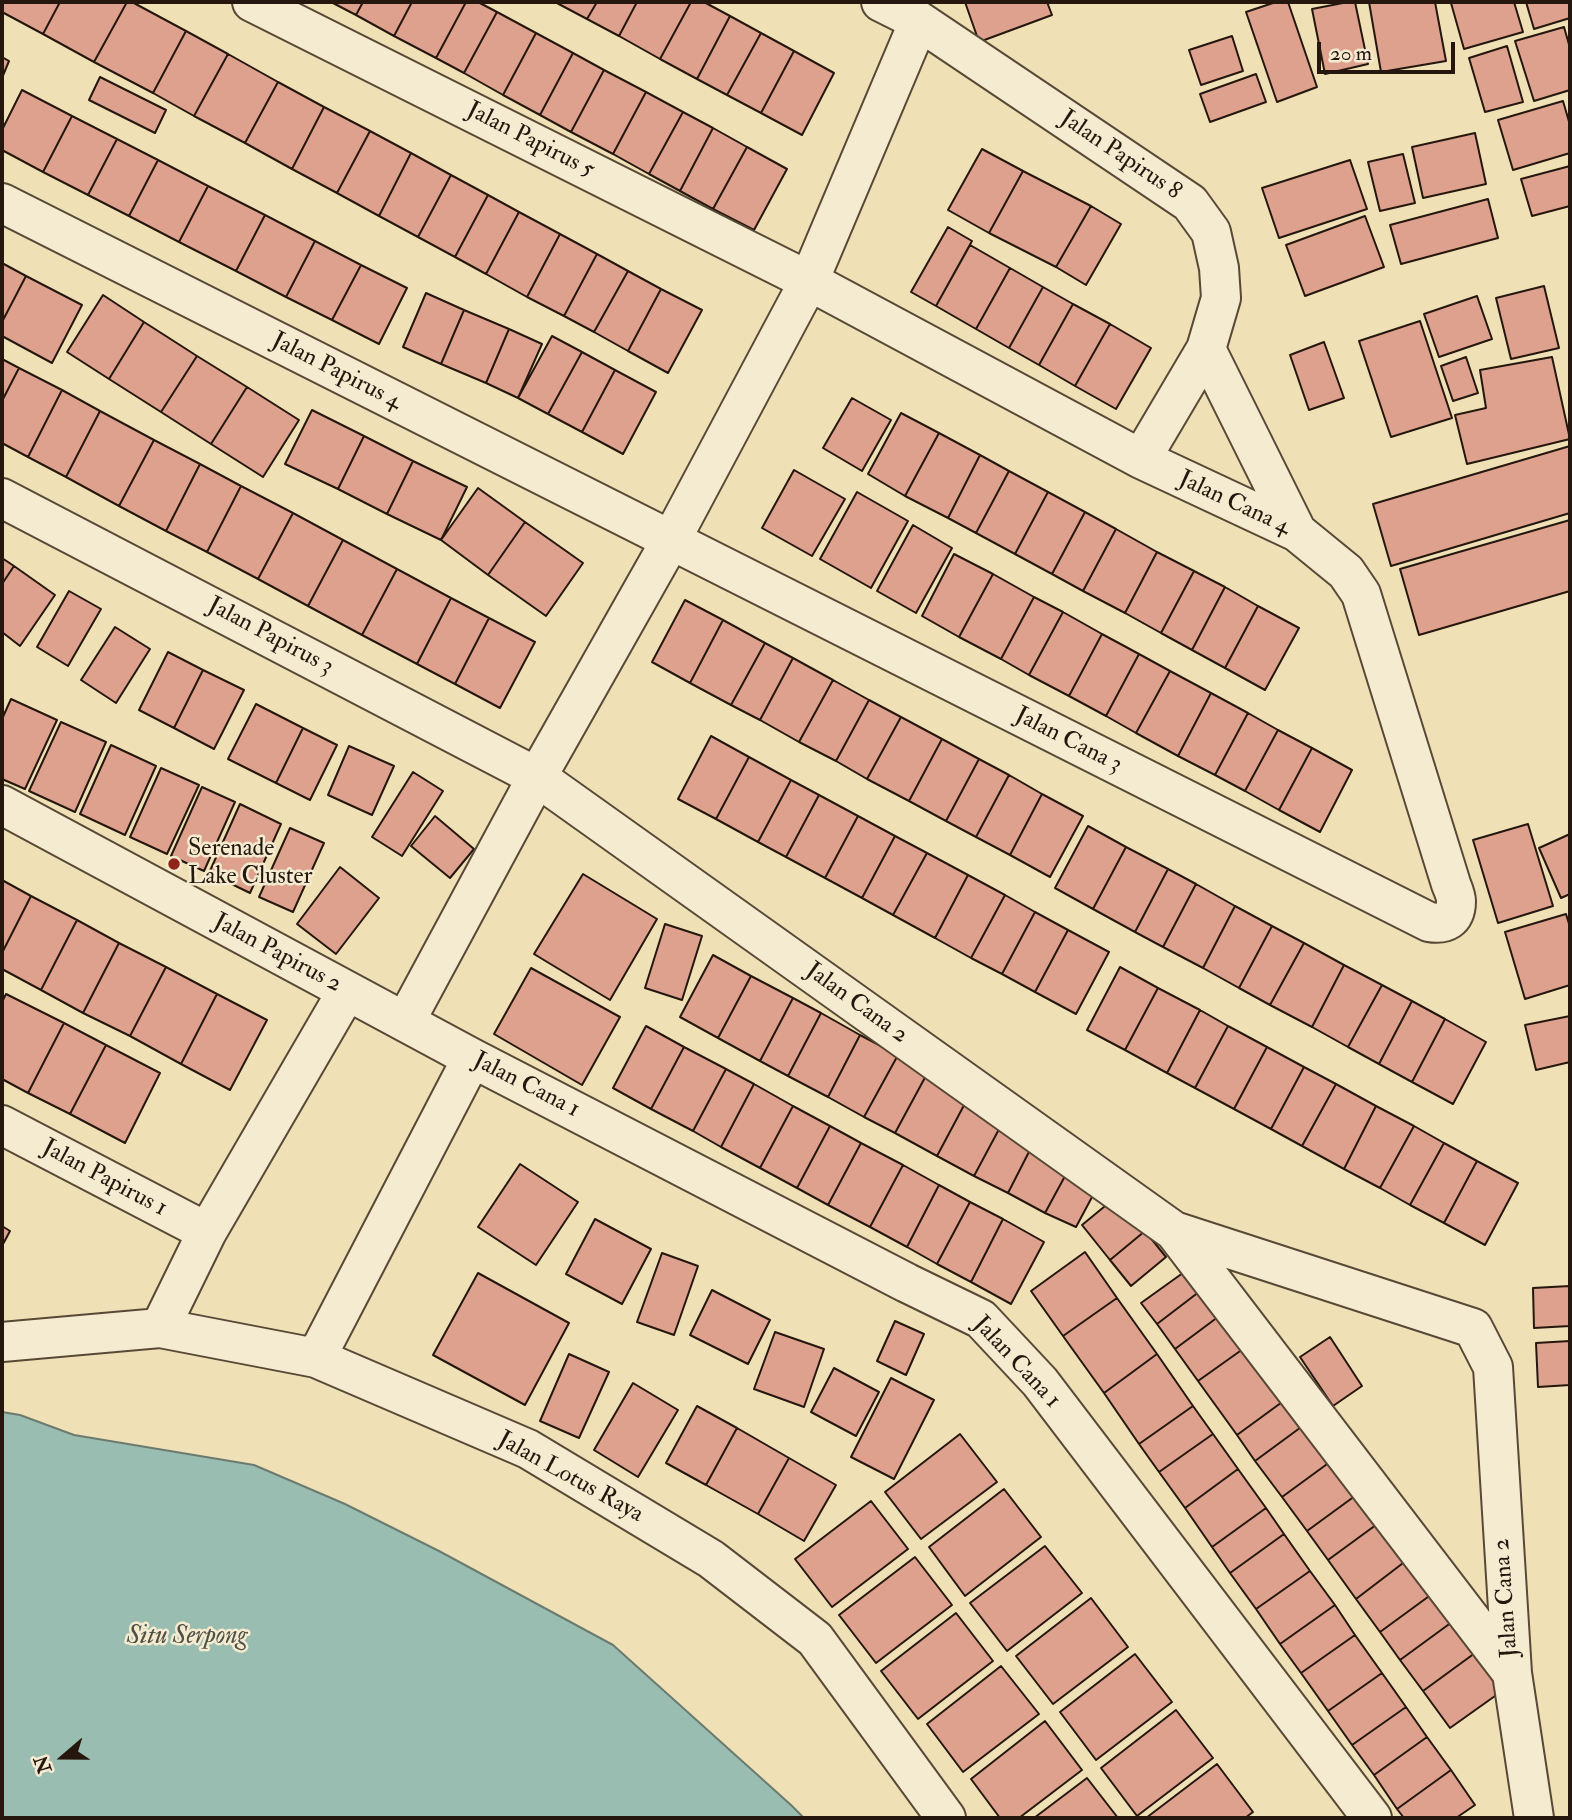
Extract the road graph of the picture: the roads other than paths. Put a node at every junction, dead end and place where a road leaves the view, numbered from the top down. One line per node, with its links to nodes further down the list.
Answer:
1 (252, 2): 5 (street, Jalan Papirus 5)
2 (881, 2): 3 (street, Jalan Papirus 8)
3 (915, 12): 5 (street); 6 (street, Jalan Papirus 8)
4 (2, 203): 10 (street, Jalan Papirus 4)
5 (809, 281): 7 (street, Jalan Cana 4); 10 (street)
6 (1206, 349): 7 (street, Jalan Papirus 8); 9 (street)
7 (1141, 460): 9 (street, Jalan Cana 4)
8 (2, 498): 11 (street, Jalan Papirus 3)
9 (1297, 532): 13 (street, Jalan Cana 4)
10 (671, 540): 11 (street); 13 (street, Jalan Cana 3)
11 (537, 777): 15 (street); 18 (street, Jalan Cana 2)
12 (2, 805): 14 (street, Jalan Papirus 2)
13 (1456, 902)
14 (347, 991): 15 (street, Jalan Papirus 2); 19 (street)
15 (405, 1023): 16 (street, Jalan Cana 1)
16 (472, 1058): 22 (street); 25 (street, Jalan Cana 1)
17 (2, 1125): 19 (street, Jalan Papirus 1)
18 (1174, 1231): 23 (street, Jalan Cana 2); 23 (street, Jalan Cana 2)
19 (207, 1232): 20 (street)
20 (160, 1328): 21 (street, Jalan Lotus Raya); 22 (street, Jalan Lotus Raya)
21 (2, 1342)
22 (316, 1358): 24 (street, Jalan Lotus Raya)
23 (1512, 1673): 26 (street)
24 (946, 1818)
25 (1372, 1818)
26 (1534, 1818)

